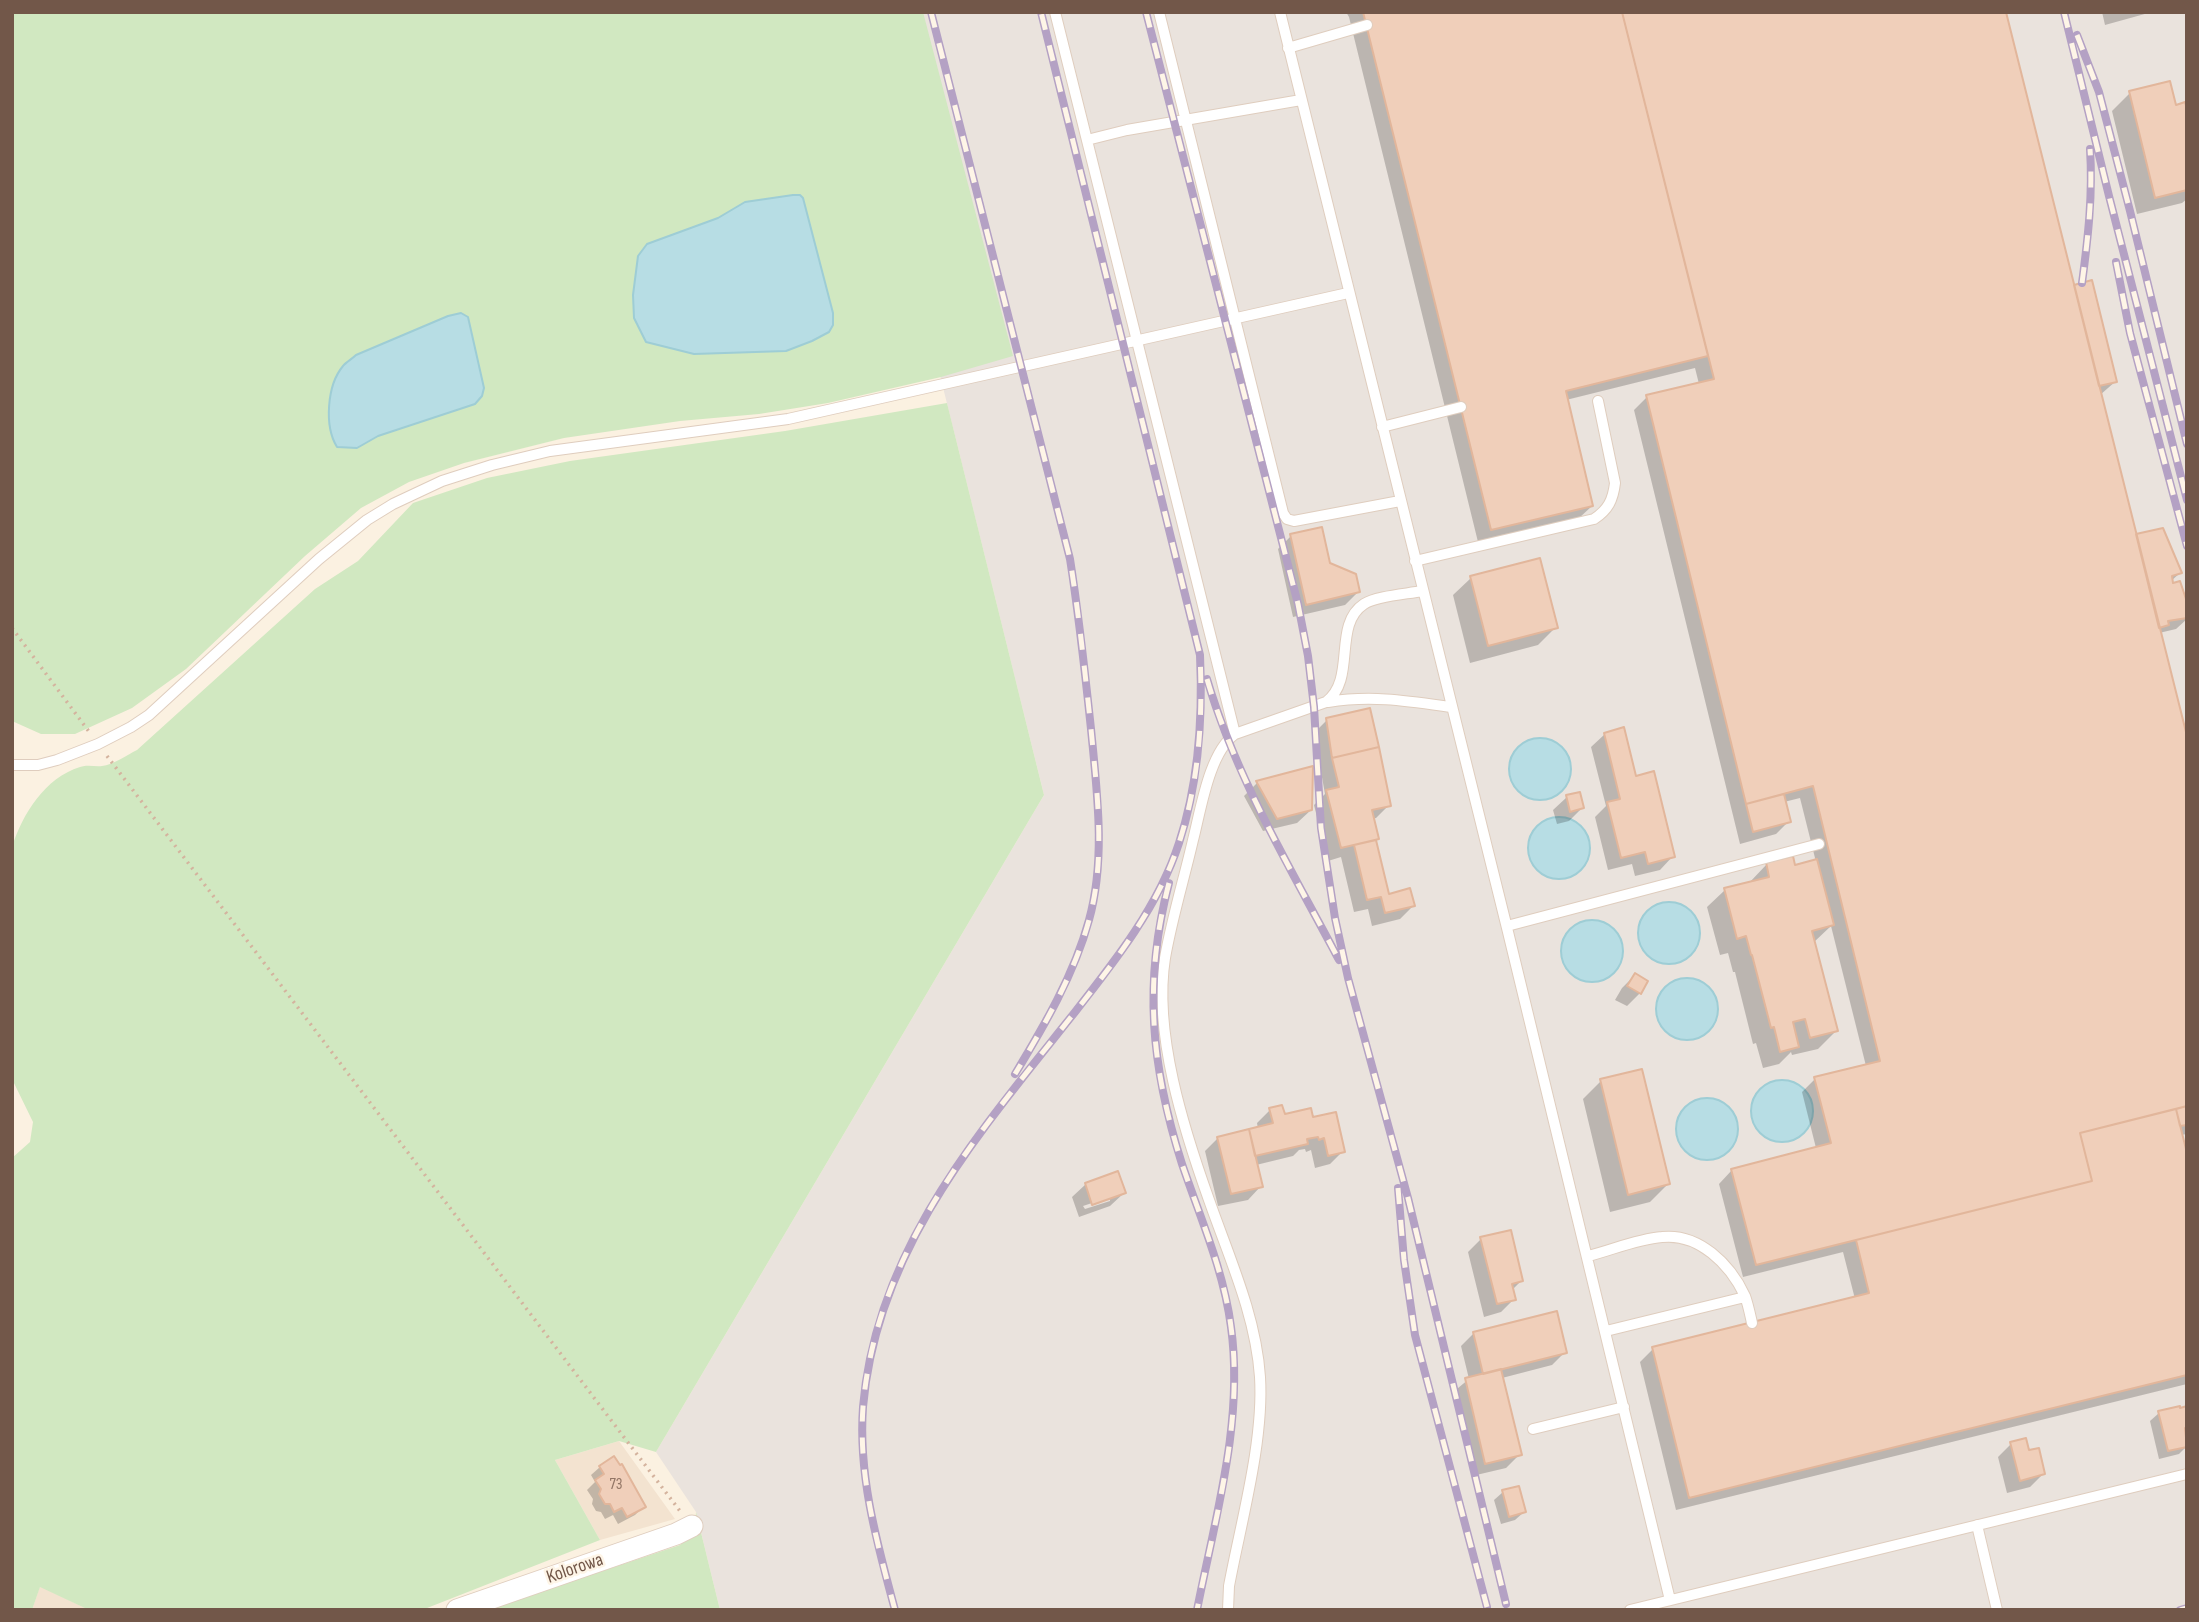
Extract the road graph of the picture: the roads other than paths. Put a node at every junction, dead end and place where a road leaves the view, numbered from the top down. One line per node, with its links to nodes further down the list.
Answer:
1 (1055, 12): 8 (lane)
2 (1159, 12): 7 (lane)
3 (1280, 12): 5 (lane)
4 (1367, 25): 5 (lane)
5 (1288, 48): 6 (lane)
6 (1301, 100): 7 (lane); 9 (lane)
7 (1186, 122): 8 (lane); 10 (lane)
8 (1087, 140): 11 (lane)
9 (1348, 293): 10 (lane); 14 (lane)
10 (1236, 319): 11 (lane); 15 (lane)
11 (1138, 341): 20 (lane); 21 (lane)
12 (1598, 401): 16 (lane)
13 (1461, 407): 14 (lane)
14 (1382, 427): 15 (lane)
15 (1400, 501): 16 (lane)
16 (1415, 561): 17 (lane)
17 (1422, 591): 18 (lane); 19 (lane)
18 (1326, 702): 19 (lane); 20 (lane)
19 (1451, 707): 23 (lane)
20 (1235, 734): 35 (lane)
21 (12, 765)
22 (1819, 844): 23 (lane)
23 (1507, 926): 24 (lane)
24 (1588, 1256): 25 (lane); 27 (lane)
25 (1745, 1297): 26 (lane); 27 (lane)
26 (1752, 1322)
27 (1606, 1331): 28 (lane)
28 (1624, 1407): 29 (lane); 33 (lane)
29 (1533, 1429)
30 (2187, 1474): 31 (lane)
31 (1977, 1525): 33 (lane); 37 (lane)
32 (692, 1526): 34 (street, Kolorowa)
33 (1670, 1600): 36 (lane)
34 (457, 1610)
35 (1228, 1610)
36 (1630, 1610)
37 (1997, 1610)

